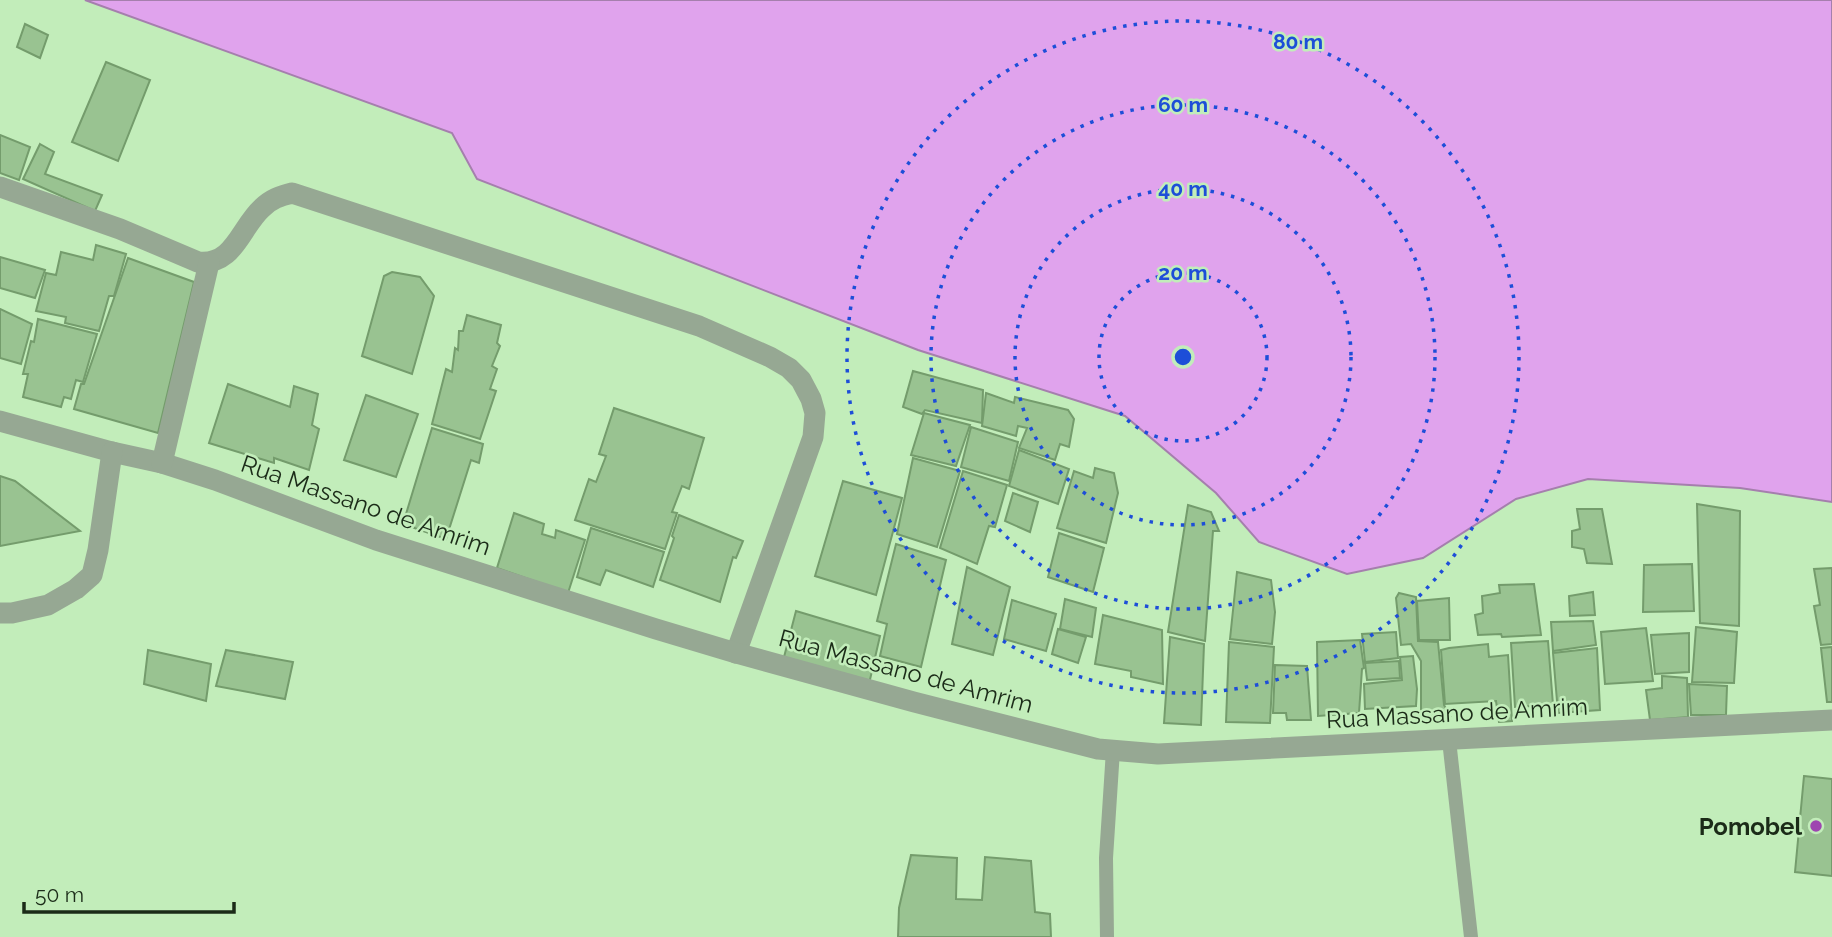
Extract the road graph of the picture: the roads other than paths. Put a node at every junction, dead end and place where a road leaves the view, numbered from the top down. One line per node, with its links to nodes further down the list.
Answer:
1 (0, 187): 2 (street)
2 (209, 264): 5 (street); 7 (street)
3 (0, 421): 4 (street, Rua Massano de Amrim)
4 (112, 452): 5 (street, Rua Massano de Amrim); 6 (street)
5 (162, 463): 7 (street, Rua Massano de Amrim)
6 (0, 613)
7 (736, 653): 10 (street, Rua Massano de Amrim)
8 (1832, 720): 9 (street, Rua Massano de Amrim)
9 (1448, 740): 10 (street, Rua Massano de Amrim); 12 (lane)
10 (1114, 750): 11 (lane)
11 (1107, 937)
12 (1471, 937)

